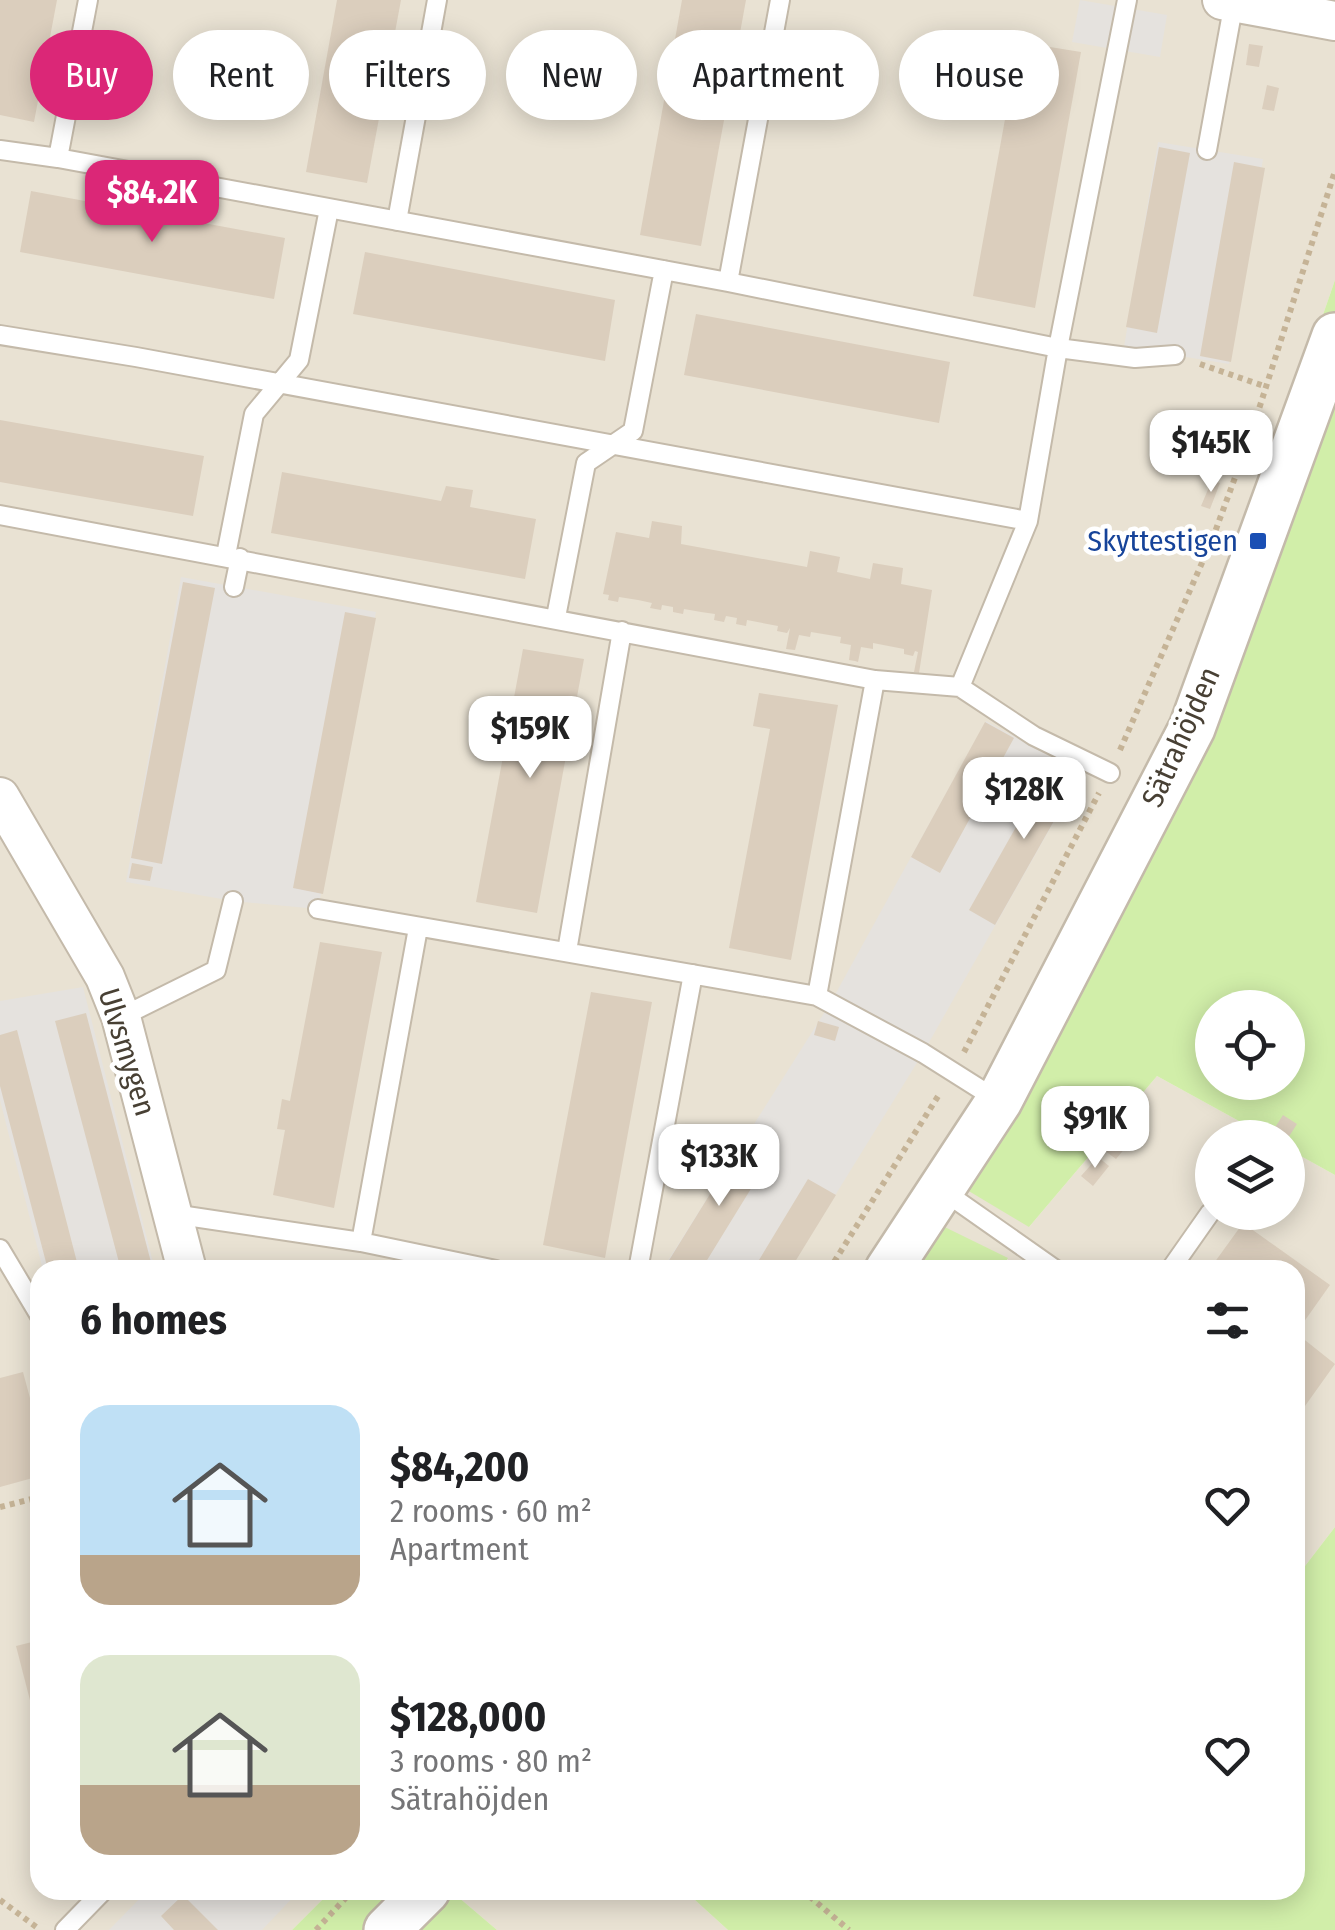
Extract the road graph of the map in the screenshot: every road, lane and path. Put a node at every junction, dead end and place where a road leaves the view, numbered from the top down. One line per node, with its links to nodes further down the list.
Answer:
1 (88, 0): 9 (lane)
2 (437, 0): 12 (lane)
3 (780, 0): 14 (lane)
4 (1127, 0): 17 (lane)
5 (1242, 2): 6 (street); 8 (lane)
6 (1335, 22)
7 (0, 150): 9 (lane)
8 (1207, 150)
9 (58, 158): 11 (lane)
10 (1335, 171): 20 (path)
11 (329, 209): 12 (lane); 19 (lane)
12 (396, 222): 13 (lane)
13 (664, 270): 14 (lane); 21 (lane)
14 (728, 282): 17 (lane)
15 (0, 335): 19 (lane)
16 (1335, 336): 40 (street, Sätrahöjden)
17 (1058, 348): 18 (lane); 23 (lane)
18 (1175, 355): 20 (path)
19 (281, 383): 21 (lane); 24 (lane)
20 (1264, 386): 30 (path)
21 (614, 444): 23 (lane); 26 (lane)
22 (0, 515): 24 (lane)
23 (1028, 521): 29 (lane)
24 (233, 557): 25 (lane); 26 (lane)
25 (234, 586)
26 (556, 617): 27 (lane)
27 (622, 630): 28 (lane); 35 (lane)
28 (876, 680): 29 (lane); 37 (lane)
29 (960, 687): 30 (lane)
30 (1110, 773): 39 (path)
31 (0, 797): 38 (street, Ulvsmygen)
32 (232, 900): 38 (lane)
33 (318, 909): 34 (lane)
34 (418, 928): 35 (lane); 44 (lane)
35 (567, 951): 36 (lane)
36 (694, 974): 37 (lane); 48 (lane)
37 (816, 996): 39 (lane)
38 (121, 1017): 42 (street, Ulvsmygen)
39 (954, 1070): 40 (lane); 49 (path)
40 (999, 1101): 41 (street, Sätrahöjden)
41 (941, 1189): 50 (street, Sätrahöjden); 51 (lane)
42 (172, 1214): 44 (lane); 46 (street, Ulvsmygen)
43 (1198, 1230): 52 (lane)
44 (361, 1242): 47 (lane)
45 (0, 1249): 53 (lane)
46 (184, 1260)
47 (448, 1260)
48 (640, 1260)
49 (835, 1260)
50 (895, 1260)
51 (1042, 1260)
52 (1177, 1260)
53 (30, 1299)
54 (30, 1500): 55 (path)
55 (0, 1507)
56 (0, 1900): 61 (path)
57 (94, 1900): 62 (lane)
58 (344, 1900): 63 (path)
59 (416, 1900): 64 (street)
60 (814, 1900): 65 (path)
61 (39, 1930)
62 (65, 1930)
63 (316, 1930)
64 (387, 1930)
65 (849, 1930)

